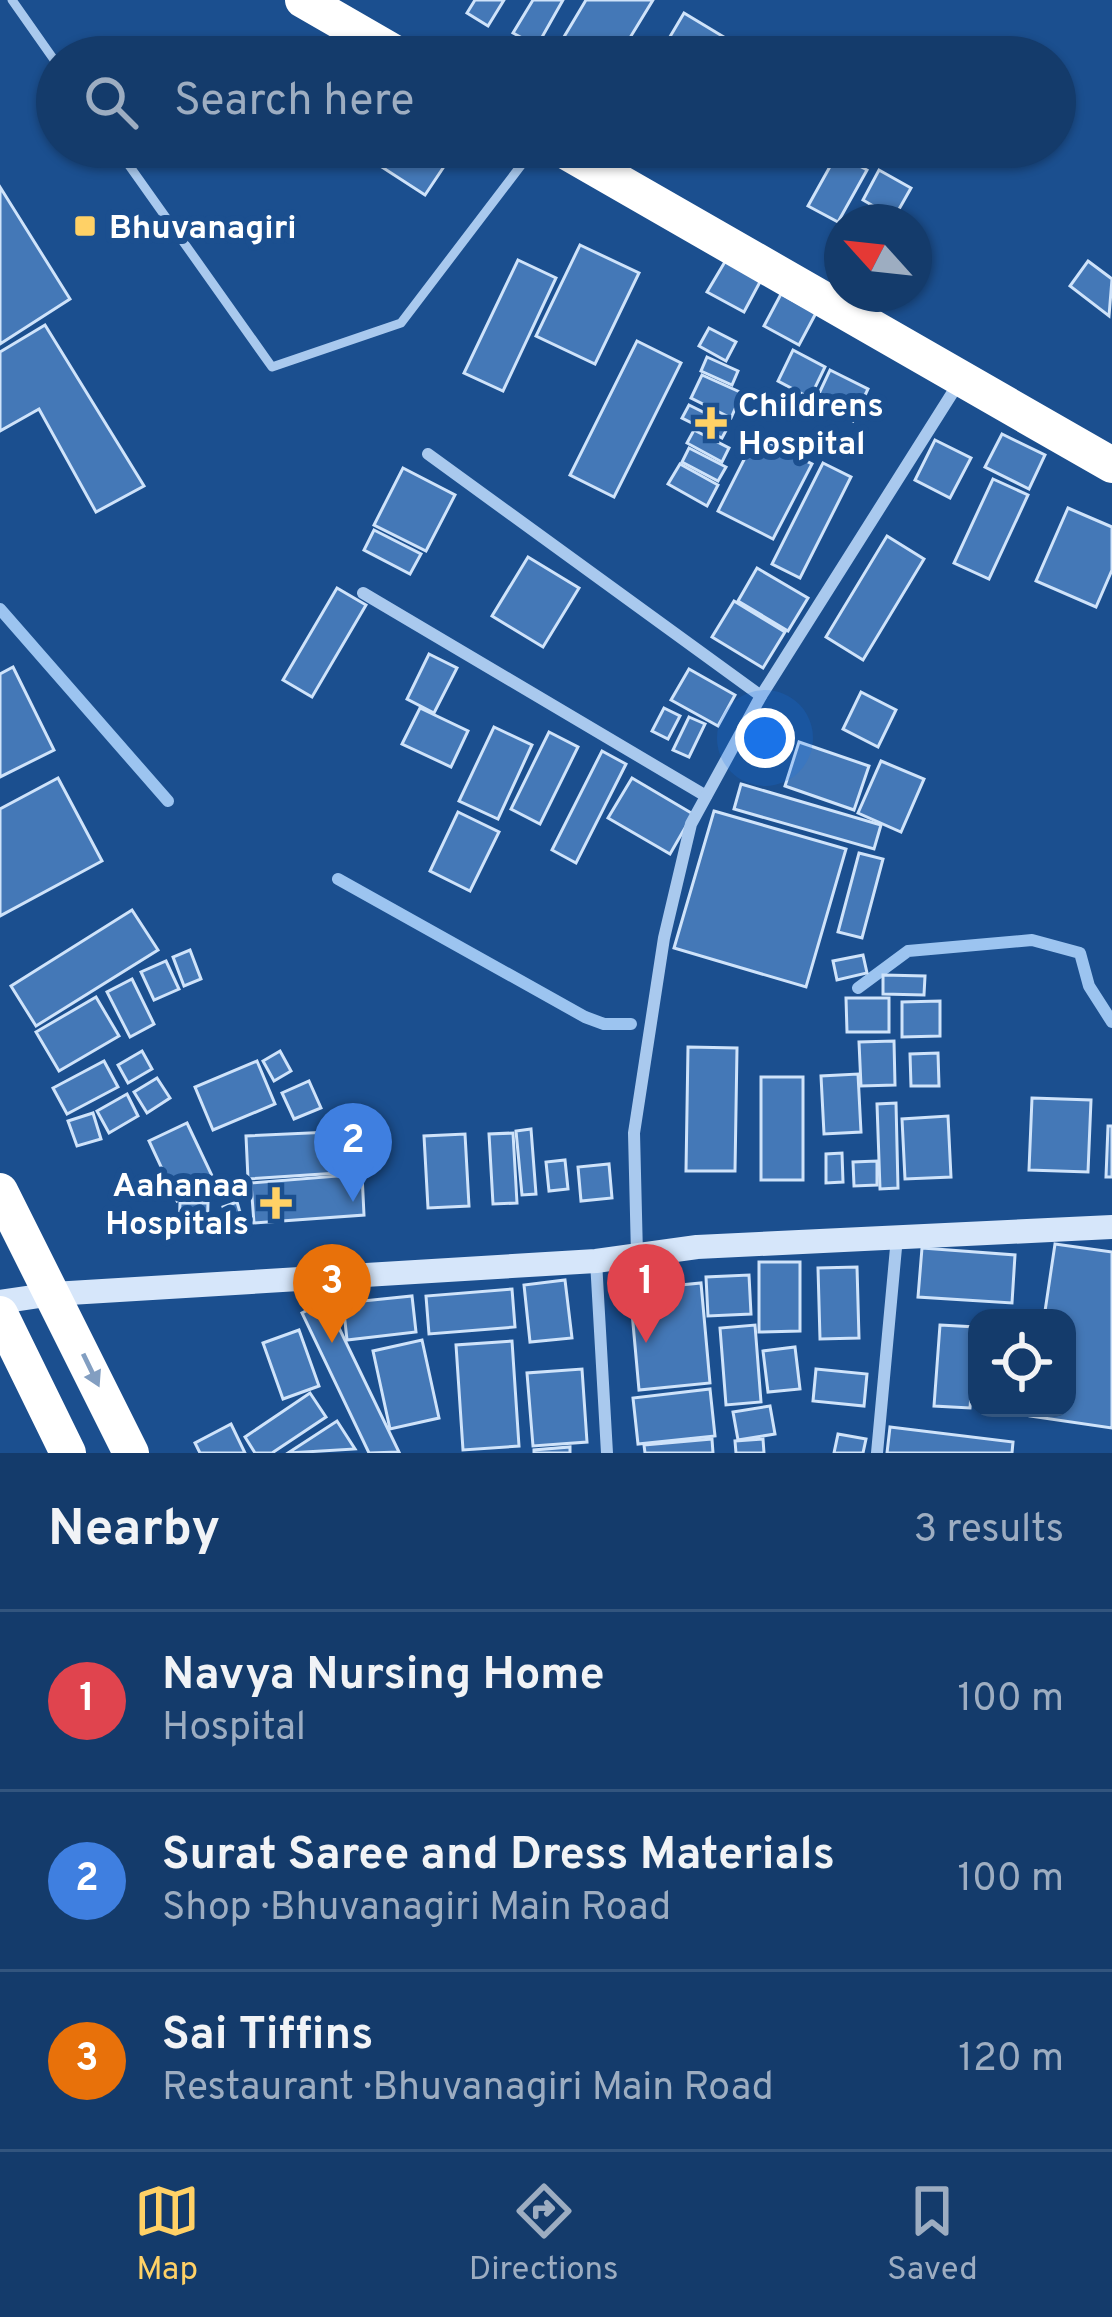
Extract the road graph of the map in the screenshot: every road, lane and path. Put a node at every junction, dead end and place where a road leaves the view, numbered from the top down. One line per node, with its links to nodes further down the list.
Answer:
1 (12, 0): 3 (lane)
2 (304, 0): 4 (highway)
3 (37, 36)
4 (366, 36)
5 (131, 168): 6 (lane)
6 (519, 168)
7 (595, 168): 8 (highway)
8 (962, 378): 10 (highway); 12 (street)
9 (428, 454): 12 (street)
10 (1112, 465)
11 (364, 593): 13 (street)
12 (761, 696): 13 (street)
13 (706, 796): 17 (street)
14 (0, 1191): 19 (highway)
15 (1112, 1227): 16 (street)
16 (898, 1236): 17 (street); 25 (street)
17 (637, 1256): 18 (street)
18 (596, 1262): 19 (street); 24 (street)
19 (53, 1294): 20 (street); 23 (highway, one-way to 23)
20 (0, 1302)
21 (0, 1314): 22 (highway)
22 (68, 1453)
23 (131, 1453)
24 (607, 1453)
25 (878, 1453)

